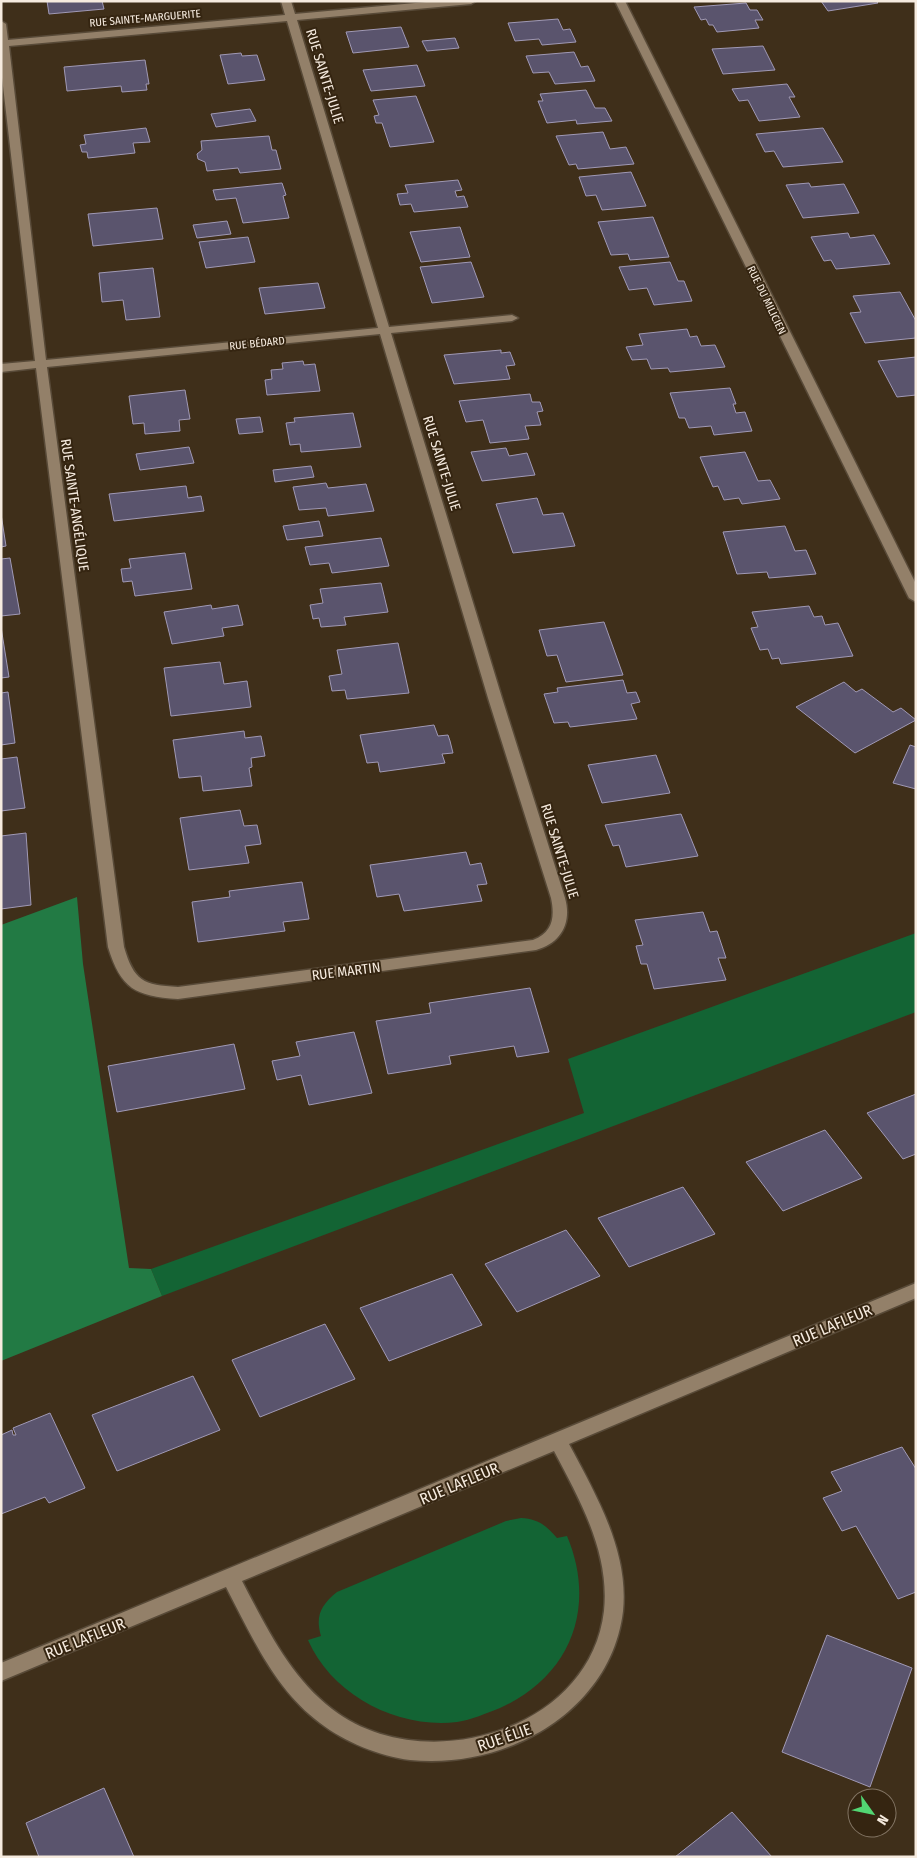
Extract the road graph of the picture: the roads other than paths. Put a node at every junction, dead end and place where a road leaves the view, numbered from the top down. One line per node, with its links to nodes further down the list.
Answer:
1 (286, 1): 4 (street, RUE SAINTE-JULIE)
2 (471, 1): 4 (street, RUE SAINTE-MARGUERITE)
3 (620, 1): 11 (street, RUE DU MILICIEN)
4 (291, 18): 6 (street, RUE SAINTE-MARGUERITE); 8 (street, RUE SAINTE-JULIE)
5 (1, 24): 6 (street, RUE SAINTE-ANGÉLIQUE)
6 (2, 43): 9 (street, RUE SAINTE-ANGÉLIQUE)
7 (512, 318): 8 (street, RUE BÉDARD)
8 (385, 331): 9 (street, RUE BÉDARD); 12 (street, RUE SAINTE-JULIE)
9 (41, 364): 10 (street, RUE BÉDARD); 13 (street, RUE SAINTE-ANGÉLIQUE)
10 (1, 368)
11 (916, 598)
12 (555, 934): 13 (street, RUE MARTIN)
13 (134, 985)
14 (916, 1290): 15 (street, RUE LAFLEUR)
15 (558, 1442): 16 (street, RUE LAFLEUR); 16 (street, RUE ÉLIE)
16 (231, 1578): 17 (street, RUE LAFLEUR)
17 (1, 1672)

